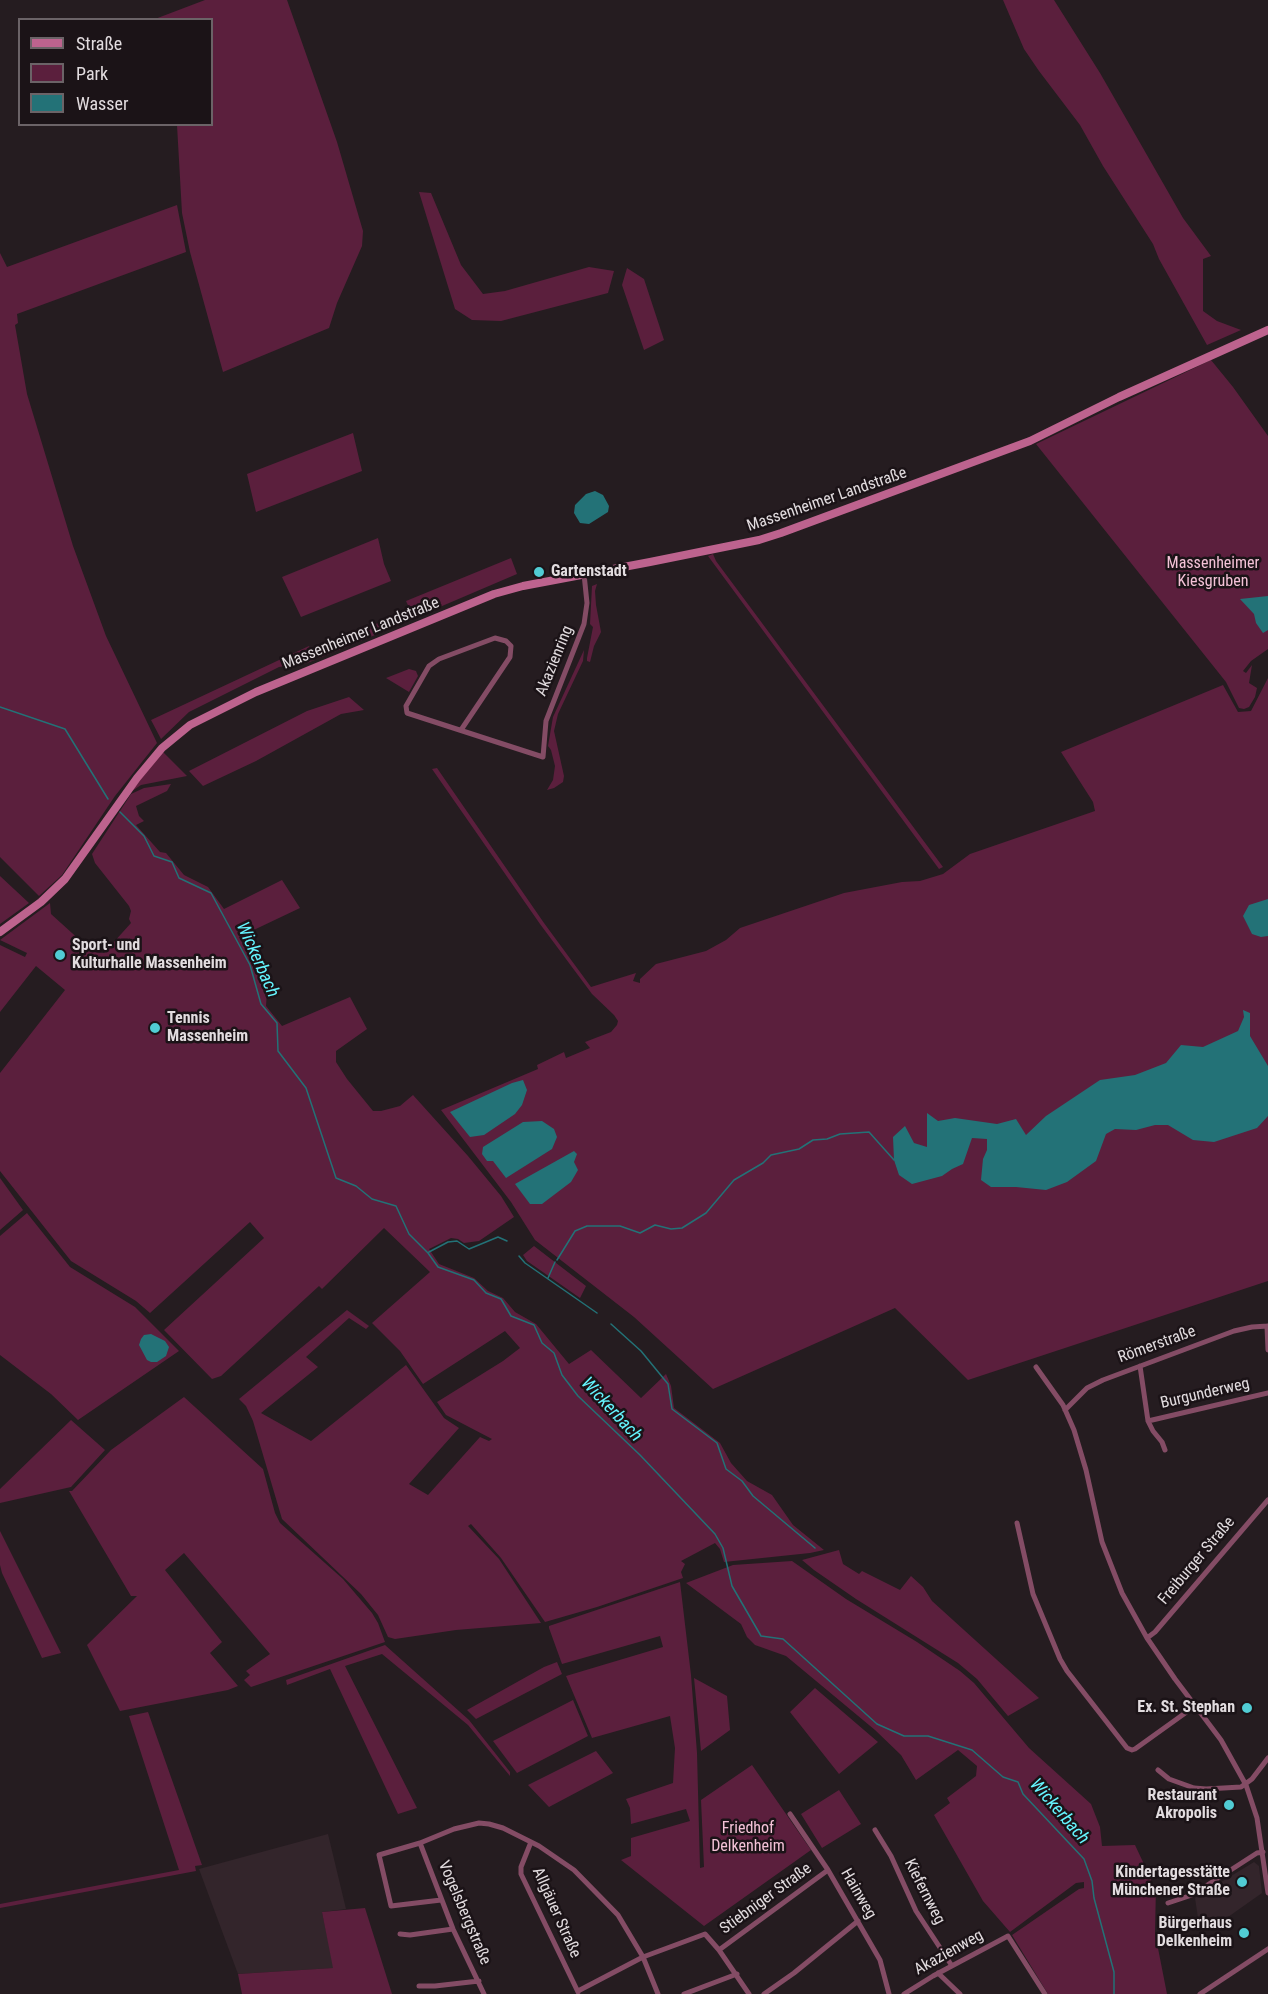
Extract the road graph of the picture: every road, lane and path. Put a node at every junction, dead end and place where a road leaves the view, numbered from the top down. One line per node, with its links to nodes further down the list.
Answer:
1 (1268, 330): 2 (street, Massenheimer Landstraße)
2 (584, 574): 3 (street, Akazienring); 4 (street, Massenheimer Landstraße)
3 (461, 730): 3 (street)
4 (0, 932)
5 (1268, 1326): 6 (street); 7 (street, Römerstraße)
6 (1268, 1350)
7 (1140, 1366): 10 (street, Römerstraße); 11 (street)
8 (1036, 1367): 10 (street)
9 (1268, 1393): 11 (street, Burgunderweg)
10 (1065, 1410): 15 (street)
11 (1148, 1421): 12 (street)
12 (1165, 1450)
13 (1268, 1500): 15 (street, Freiburger Straße)
14 (1017, 1522): 16 (street)
15 (1147, 1638): 16 (street)
16 (1195, 1706): 19 (street)
17 (1268, 1758): 19 (street)
18 (1158, 1770): 19 (street)
19 (1246, 1785): 24 (street)
20 (790, 1814): 25 (street, Hainweg)
21 (875, 1830): 35 (street, Kiefernweg)
22 (531, 1842): 23 (street); 34 (street); 40 (street, Allgäuer Straße)
23 (420, 1843): 27 (street, Vogelsbergstraße); 27 (street)
24 (1263, 1851): 26 (street); 28 (street)
25 (828, 1870): 29 (street, Hainweg); 33 (street, Stiebniger Straße)
26 (1268, 1893)
27 (441, 1900): 30 (street, Vogelsbergstraße)
28 (1168, 1903)
29 (858, 1921): 46 (street); 47 (street, Hainweg)
30 (453, 1929): 31 (street); 38 (street, Vogelsbergstraße)
31 (400, 1934)
32 (1268, 1948): 50 (street)
33 (719, 1950): 34 (street); 37 (street)
34 (644, 1957): 40 (street); 43 (street)
35 (952, 1966): 36 (street, Akazienweg); 49 (street, Akazienweg)
36 (938, 1973): 41 (street, Akazienweg); 48 (street)
37 (737, 1974): 44 (street); 45 (street)
38 (478, 1981): 39 (street); 42 (street, Vogelsbergstraße)
39 (419, 1986)
40 (578, 1992)
41 (908, 1993)
42 (484, 1994)
43 (658, 1994)
44 (684, 1994)
45 (749, 1994)
46 (764, 1994)
47 (889, 1994)
48 (960, 1994)
49 (1045, 1994)
50 (1200, 1994)

